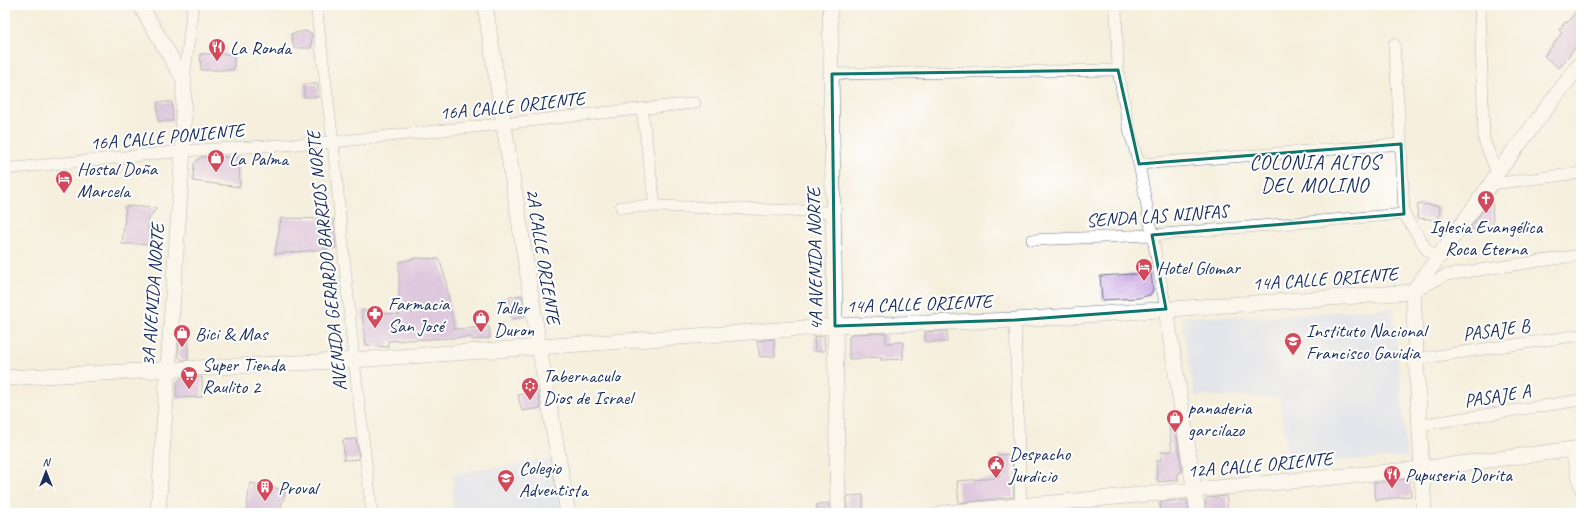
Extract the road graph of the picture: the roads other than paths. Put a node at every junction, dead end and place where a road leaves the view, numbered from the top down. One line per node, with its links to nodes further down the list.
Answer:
1 (140, 5): 12 (street)
2 (192, 5): 12 (street, 3A AVENIDA NORTE)
3 (316, 5): 16 (street, AVENIDA GERARDO BARRIOS NORTE)
4 (485, 5): 15 (street, 2A CALLE ORIENTE)
5 (830, 5): 11 (street, 4A AVENIDA NORTE)
6 (1116, 5): 10 (street)
7 (1480, 7): 22 (street)
8 (1394, 44): 17 (street)
9 (1581, 63): 22 (street, 14A CALLE ORIENTE)
10 (1118, 70): 11 (street); 19 (street)
11 (832, 74): 25 (street, 4A AVENIDA NORTE)
12 (184, 80): 18 (street, 3A AVENIDA NORTE)
13 (695, 103): 14 (street, 16A CALLE ORIENTE)
14 (642, 109): 15 (street, 16A CALLE ORIENTE); 23 (street)
15 (503, 123): 16 (street, 16A CALLE ORIENTE); 36 (street, 2A CALLE ORIENTE)
16 (333, 142): 18 (street, 16A CALLE PONIENTE); 38 (street, AVENIDA GERARDO BARRIOS NORTE)
17 (1401, 144): 19 (street); 26 (street)
18 (183, 151): 20 (street, 16A CALLE PONIENTE); 39 (street, 3A AVENIDA NORTE)
19 (1139, 164): 27 (street)
20 (5, 169)
21 (1581, 173): 22 (street)
22 (1494, 179): 30 (street, 14A CALLE ORIENTE)
23 (655, 206): 24 (street); 25 (street)
24 (621, 207)
25 (834, 209): 34 (street, 4A AVENIDA NORTE)
26 (1404, 214): 27 (street, SENDA LAS NINFAS); 30 (street)
27 (1152, 235): 28 (street, SENDA LAS NINFAS); 32 (street)
28 (1032, 240)
29 (1581, 255): 31 (street, 14A CALLE ORIENTE)
30 (1438, 258): 31 (street, 14A CALLE ORIENTE)
31 (1414, 292): 32 (street, 14A CALLE ORIENTE); 37 (street)
32 (1166, 309): 33 (street, 14A CALLE ORIENTE); 45 (street)
33 (1015, 320): 34 (street, 14A CALLE ORIENTE); 47 (street)
34 (835, 326): 36 (street, 14A CALLE ORIENTE); 51 (street, 4A AVENIDA NORTE)
35 (1581, 335): 37 (street, PASAJE B)
36 (539, 346): 38 (street, 14A CALLE ORIENTE); 50 (street, 2A CALLE ORIENTE)
37 (1416, 359): 42 (street)
38 (354, 360): 39 (street, 14A CALLE ORIENTE); 49 (street, AVENIDA GERARDO BARRIOS NORTE)
39 (167, 370): 40 (street, 14A CALLE ORIENTE); 48 (street, 3A AVENIDA NORTE)
40 (5, 378)
41 (1581, 400): 42 (street, PASAJE A)
42 (1419, 425): 44 (street)
43 (1575, 448): 44 (street, 12A CALLE ORIENTE); 46 (street)
44 (1421, 469): 45 (street, 12A CALLE ORIENTE); 54 (street)
45 (1194, 490): 47 (street, 12A CALLE ORIENTE); 53 (street)
46 (1581, 490)
47 (1021, 510): 52 (street, 12A CALLE ORIENTE)
48 (158, 513)
49 (372, 513)
50 (568, 513)
51 (838, 513)
52 (943, 513)
53 (1198, 513)
54 (1424, 513)

